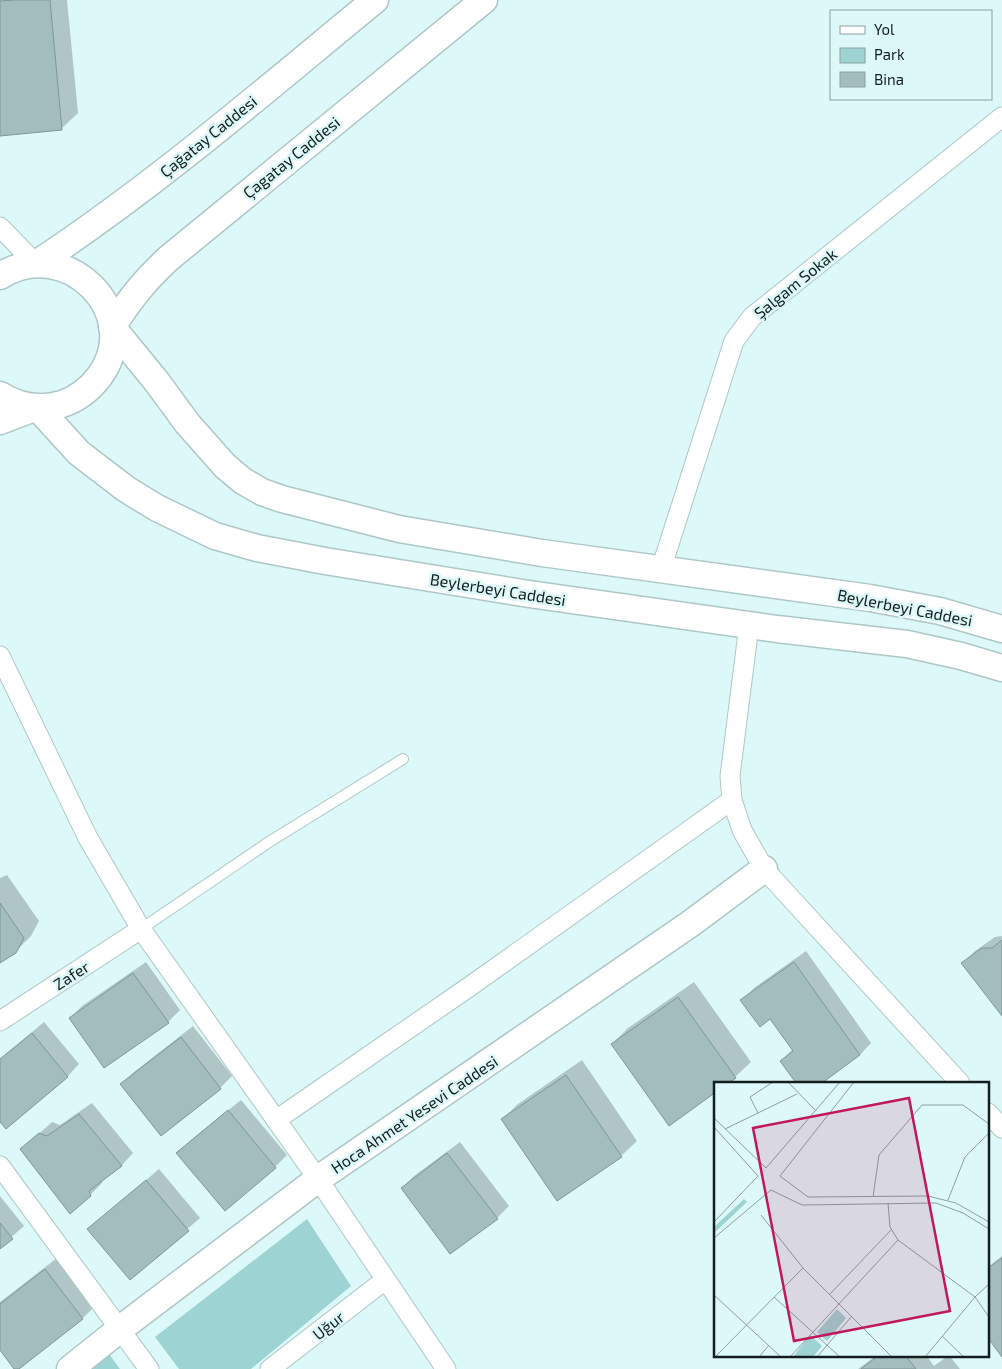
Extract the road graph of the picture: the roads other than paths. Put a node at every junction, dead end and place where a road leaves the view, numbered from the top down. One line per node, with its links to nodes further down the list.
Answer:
1 (375, 0): 5 (street, Çağatay Caddesi)
2 (484, 0): 7 (street, Çagatay Caddesi)
3 (1002, 117): 11 (street, Şalgam Sokak)
4 (0, 227): 5 (street)
5 (36, 264): 6 (street, Çağatay Caddesi); 7 (street, Çağatay Caddesi)
6 (0, 276)
7 (112, 327): 9 (street, Çağatay Caddesi); 11 (street, Beylerbeyi Caddesi)
8 (0, 395): 9 (street, Çağatay Caddesi)
9 (37, 407): 10 (street, Çağatay Caddesi); 12 (street, Beylerbeyi Caddesi)
10 (0, 421)
11 (661, 570): 13 (street, Beylerbeyi Caddesi)
12 (749, 625): 15 (street, Beylerbeyi Caddesi); 17 (street)
13 (1002, 628)
14 (0, 656): 19 (street)
15 (1002, 668)
16 (403, 759): 19 (lane)
17 (732, 800): 18 (street); 23 (street)
18 (764, 869): 21 (street); 26 (street, Hoca Ahmet Yesevi Caddesi)
19 (141, 929): 20 (street, Zafer); 23 (street)
20 (0, 1021)
21 (959, 1082)
22 (990, 1115): 24 (street)
23 (276, 1120): 26 (street)
24 (1002, 1128)
25 (0, 1166): 28 (street)
26 (318, 1179): 27 (street); 28 (street, Hoca Ahmet Yesevi Caddesi)
27 (385, 1280): 31 (street, Uğur); 32 (street)
28 (120, 1329): 29 (street, Hoca Ahmet Yesevi Caddesi); 30 (street)
29 (70, 1369)
30 (149, 1369)
31 (270, 1369)
32 (446, 1369)

